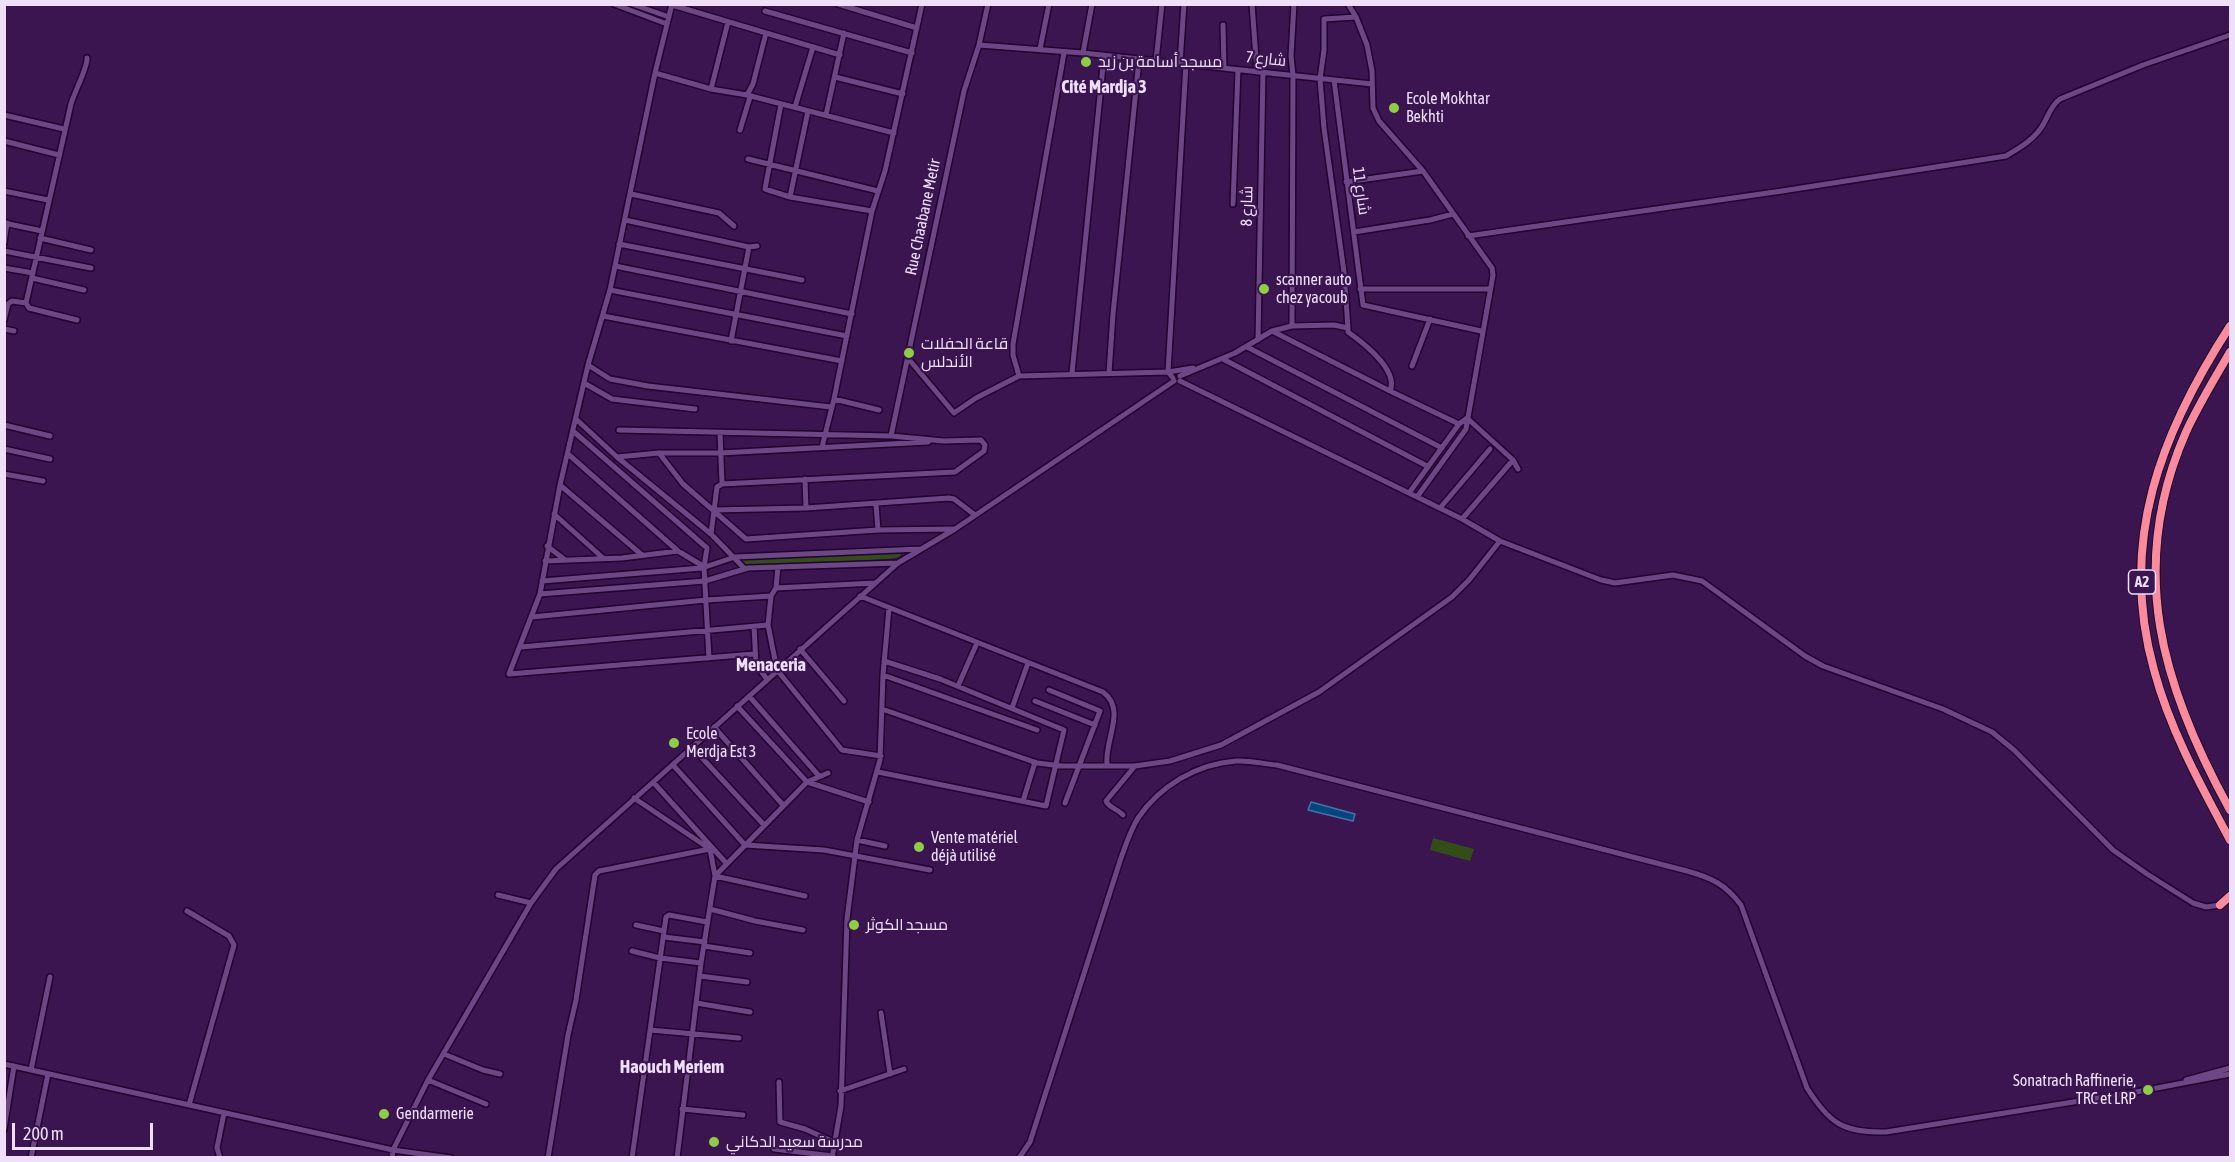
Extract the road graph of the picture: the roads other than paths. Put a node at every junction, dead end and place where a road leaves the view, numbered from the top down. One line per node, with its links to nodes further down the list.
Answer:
1 (614, 4): 18 (street)
2 (632, 4): 15 (street)
3 (837, 4): 20 (street)
4 (922, 4): 20 (street)
5 (988, 4): 24 (street, Rue Chaabane Metir)
6 (1049, 4): 26 (street)
7 (1092, 4): 29 (street)
8 (1162, 4): 34 (street)
9 (1184, 4): 35 (street)
10 (1252, 4): 38 (street, شارع 8)
11 (1294, 4): 40 (street)
12 (1348, 4): 16 (street)
13 (672, 5): 15 (street); 17 (street)
14 (765, 12): 22 (street)
15 (669, 17): 18 (street)
16 (1356, 17): 42 (street); 44 (street)
17 (728, 22): 21 (street); 45 (street)
18 (667, 24): 39 (street)
19 (1223, 25): 36 (street)
20 (917, 28): 28 (street)
21 (766, 33): 25 (street); 47 (street)
22 (844, 33): 28 (street); 30 (street)
23 (2230, 36): 76 (street)
24 (979, 45): 26 (street, شارع 7); 115 (street, Rue Chaabane Metir)
25 (813, 47): 30 (street); 49 (street)
26 (1040, 49): 27 (street, شارع 7)
27 (1064, 52): 29 (street, شارع 7); 124 (street)
28 (912, 53): 46 (street)
29 (1083, 53): 31 (street, شارع 7)
30 (840, 55): 41 (street)
31 (1104, 56): 33 (street, شارع 7); 122 (street)
32 (87, 58): 53 (street)
33 (1138, 60): 34 (street, شارع 7); 123 (street)
34 (1156, 61): 35 (street, شارع 7)
35 (1183, 64): 36 (street, شارع 7); 121 (street)
36 (1224, 68): 37 (street, شارع 7)
37 (1238, 70): 38 (street, شارع 7); 68 (street)
38 (1260, 72): 40 (street, شارع 7); 111 (street, شارع 8)
39 (655, 73): 45 (street); 65 (street)
40 (1293, 75): 42 (street, شارع 7); 103 (street)
41 (834, 77): 46 (street); 52 (street)
42 (1320, 79): 43 (street, شارع 7); 105 (street)
43 (1334, 80): 44 (street, شارع 7); 62 (street, شارع 11)
44 (1372, 84): 61 (street)
45 (711, 89): 47 (street)
46 (903, 94): 55 (street)
47 (749, 96): 48 (street); 54 (street)
48 (781, 104): 49 (street); 59 (street)
49 (795, 107): 50 (street)
50 (808, 111): 52 (street); 60 (street)
51 (4, 115): 53 (street)
52 (826, 115): 55 (street)
53 (64, 129): 57 (street)
54 (740, 130)
55 (894, 133): 64 (street)
56 (4, 141): 57 (street)
57 (59, 155): 67 (street)
58 (748, 159): 59 (street)
59 (769, 164): 60 (street); 66 (street)
60 (797, 170): 64 (street); 66 (street)
61 (1423, 171): 62 (street); 70 (street)
62 (1346, 182): 75 (street, شارع 11)
63 (4, 191): 67 (street)
64 (878, 191): 69 (street)
65 (631, 194): 71 (street); 73 (street)
66 (790, 197): 69 (street)
67 (48, 200): 74 (street)
68 (1233, 204)
69 (872, 211): 97 (street)
70 (1453, 214): 75 (street); 76 (street)
71 (625, 220): 79 (street); 81 (street)
72 (6, 223): 74 (street); 78 (street)
73 (734, 226)
74 (42, 231): 77 (street)
75 (1354, 232): 91 (street, شارع 11)
76 (1468, 236): 92 (street)
77 (40, 238): 83 (street); 84 (street)
78 (4, 243)
79 (619, 244): 85 (street); 88 (street)
80 (757, 246): 81 (street)
81 (749, 247): 88 (street)
82 (4, 250): 84 (street)
83 (91, 250)
84 (36, 257): 87 (street); 89 (street)
85 (615, 266): 94 (street); 95 (street)
86 (4, 268): 89 (street)
87 (91, 268)
88 (745, 268): 90 (street); 95 (street)
89 (32, 276): 93 (street); 96 (street)
90 (802, 280)
91 (1360, 289): 92 (street); 100 (street, شارع 11)
92 (1490, 289): 109 (street)
93 (84, 290)
94 (610, 290): 98 (street); 99 (street)
95 (740, 292): 97 (street); 99 (street)
96 (26, 303): 101 (street); 102 (street)
97 (852, 314): 110 (street)
98 (603, 316): 112 (street); 118 (street)
99 (736, 316): 110 (street); 112 (street)
100 (1430, 319): 109 (street); 119 (street)
101 (4, 320)
102 (77, 320)
103 (1292, 326): 105 (street); 108 (street)
104 (2230, 326): 241 (highway, A2)
105 (1348, 328): 127 (street)
106 (4, 329): 107 (street)
107 (14, 331)
108 (1272, 331): 111 (street); 127 (street)
109 (1482, 331): 132 (street)
110 (847, 336): 117 (street)
111 (1258, 340): 113 (street)
112 (731, 341): 117 (street)
113 (1247, 347): 116 (street); 144 (street)
114 (2230, 352): 237 (highway, A2)
115 (907, 357): 124 (street); 141 (street, Rue Chaabane Metir)
116 (1223, 359): 120 (street); 153 (street)
117 (842, 361): 128 (street)
118 (588, 365): 126 (street); 129 (street)
119 (1412, 366)
120 (1204, 367): 121 (street); 125 (street)
121 (1168, 372): 123 (street); 125 (street)
122 (1072, 373): 123 (street); 124 (street)
123 (1109, 373)
124 (1019, 376)
125 (1177, 379): 160 (street); 167 (street)
126 (584, 383): 130 (street); 133 (street)
127 (1390, 391): 134 (street)
128 (834, 399): 129 (street); 131 (street)
129 (831, 407): 140 (street)
130 (695, 409)
131 (879, 410)
132 (1467, 418): 134 (street); 152 (street); 161 (street)
133 (576, 419): 137 (street); 150 (street)
134 (1459, 424): 144 (street)
135 (4, 425): 139 (street)
136 (619, 430): 138 (street)
137 (573, 431): 149 (street); 182 (street)
138 (720, 433): 140 (street); 148 (street)
139 (50, 435)
140 (825, 435): 141 (street); 143 (street)
141 (891, 436): 142 (street)
142 (944, 441): 143 (street); 156 (street)
143 (822, 447): 148 (street)
144 (1442, 448): 153 (street)
145 (4, 449): 151 (street)
146 (1490, 449): 164 (street)
147 (659, 453): 148 (street); 150 (street); 165 (street)
148 (720, 453): 159 (street)
149 (568, 454): 158 (street); 175 (street)
150 (617, 457): 171 (street)
151 (50, 459)
152 (1514, 460): 154 (street); 168 (street)
153 (1427, 466): 160 (street)
154 (1518, 469)
155 (4, 474): 157 (street)
156 (805, 479): 159 (street); 163 (street)
157 (43, 481)
158 (560, 484): 166 (street); 176 (street)
159 (722, 484): 165 (street)
160 (1409, 493): 161 (street)
161 (1417, 497): 164 (street)
162 (876, 504): 163 (street); 167 (street); 170 (street)
163 (806, 508): 165 (street)
164 (1440, 508): 168 (street)
165 (714, 510): 170 (street); 171 (street)
166 (554, 514): 173 (street); 178 (street)
167 (975, 515): 169 (street)
168 (1462, 519): 172 (street)
169 (954, 529): 170 (street); 174 (street)
170 (878, 530)
171 (711, 534): 177 (street)
172 (1500, 541): 225 (street); 253 (street)
173 (548, 546): 179 (street); 180 (street)
174 (922, 549): 177 (street); 181 (street)
175 (678, 551): 176 (street); 182 (street)
176 (642, 555): 178 (street)
177 (735, 556): 182 (street); 184 (street)
178 (603, 558): 179 (street)
179 (564, 559): 180 (street)
180 (545, 561): 185 (street)
181 (898, 563): 183 (street); 187 (street)
182 (704, 567): 185 (street); 186 (street)
183 (778, 567): 184 (street); 188 (street)
184 (744, 568): 186 (street)
185 (542, 581): 189 (street)
186 (705, 581): 189 (street); 192 (street)
187 (875, 583): 188 (street); 191 (street)
188 (776, 588): 190 (street)
189 (540, 594): 194 (street)
190 (771, 596): 192 (street); 195 (street)
191 (860, 596): 193 (street); 200 (street)
192 (706, 600): 194 (street); 197 (street)
193 (889, 608): 198 (street); 203 (street)
194 (532, 617): 199 (street)
195 (768, 625): 196 (street); 205 (street)
196 (754, 626): 197 (street); 201 (street)
197 (708, 631): 199 (street); 202 (street)
198 (977, 643): 204 (street); 208 (street)
199 (521, 647): 202 (street)
200 (800, 649): 205 (street); 211 (street)
201 (754, 654): 202 (street); 207 (street)
202 (709, 658)
203 (884, 661): 206 (street); 208 (street)
204 (1028, 663): 214 (street); 224 (street)
205 (777, 670): 207 (street); 220 (street)
206 (883, 675): 215 (street); 218 (street)
207 (767, 679): 210 (street)
208 (958, 686): 214 (street)
209 (1049, 690): 216 (street)
210 (749, 696): 213 (street); 229 (street)
211 (844, 701)
212 (1035, 701): 216 (street)
213 (737, 706): 217 (street); 231 (street)
214 (1012, 708): 223 (street)
215 (882, 709): 220 (street); 221 (street)
216 (1095, 725): 226 (street)
217 (714, 727): 219 (street); 236 (street)
218 (1037, 730)
219 (693, 747): 222 (street); 239 (street)
220 (881, 756): 227 (street)
221 (1035, 762): 223 (street); 233 (street)
222 (673, 765): 230 (street); 242 (street)
223 (1055, 765): 226 (street); 233 (street)
224 (1107, 765): 225 (street); 226 (street)
225 (1135, 766): 238 (street)
226 (1078, 767): 235 (street)
227 (878, 772): 233 (street); 234 (street)
228 (828, 773): 229 (street)
229 (819, 776): 231 (street)
230 (653, 782): 232 (street); 246 (street)
231 (807, 783): 234 (street); 236 (street)
232 (634, 798): 244 (street); 252 (street)
233 (1023, 801)
234 (869, 802): 240 (street)
235 (1065, 803)
236 (783, 806): 239 (street)
237 (2230, 810)
238 (1123, 815)
239 (764, 825): 242 (street)
240 (857, 840): 243 (street); 245 (street)
241 (2230, 840)
242 (745, 845): 245 (street); 246 (street)
243 (885, 846)
244 (710, 849): 248 (street); 304 (street)
245 (855, 856): 247 (street); 288 (street)
246 (727, 864): 248 (street)
247 (930, 870)
248 (715, 876): 250 (street); 255 (street)
249 (498, 895): 252 (street)
250 (805, 896)
251 (2230, 896): 253 (highway)
252 (531, 903): 275 (street)
253 (2220, 905): 254 (highway)
254 (2230, 905)
255 (710, 909): 257 (street); 259 (street)
256 (187, 911): 290 (street)
257 (707, 922): 260 (street); 261 (street)
258 (636, 925): 260 (street)
259 (803, 930)
260 (664, 934): 261 (street); 264 (street)
261 (705, 944): 263 (street); 265 (street)
262 (632, 951): 264 (street)
263 (750, 953)
264 (660, 958): 265 (street); 272 (street)
265 (701, 963): 266 (street)
266 (700, 976): 268 (street); 269 (street)
267 (50, 978): 280 (street)
268 (747, 982)
269 (696, 1003): 270 (street); 273 (street)
270 (750, 1012)
271 (881, 1013): 283 (street)
272 (650, 1030): 273 (street); 305 (street)
273 (692, 1033): 274 (street); 291 (street)
274 (739, 1038)
275 (444, 1054): 282 (street); 285 (street)
276 (4, 1064): 277 (street)
277 (14, 1066): 280 (street); 294 (street)
278 (2230, 1068): 287 (street)
279 (904, 1069): 283 (street)
280 (31, 1070): 281 (street)
281 (48, 1074): 290 (street); 300 (street)
282 (501, 1074)
283 (890, 1074): 288 (street)
284 (2230, 1074): 287 (street)
285 (428, 1080): 289 (street); 297 (street)
286 (779, 1082): 295 (street)
287 (2167, 1086): 307 (street)
288 (840, 1091): 295 (street)
289 (486, 1104)
290 (189, 1105): 292 (street)
291 (682, 1109): 293 (street); 306 (street)
292 (225, 1113): 297 (street); 301 (street)
293 (743, 1114)
294 (4, 1129)
295 (836, 1143): 299 (street)
296 (774, 1149): 299 (street)
297 (393, 1150): 298 (street); 302 (street)
298 (440, 1157): 303 (street)
299 (832, 1157)
300 (31, 1158)
301 (220, 1158)
302 (392, 1158)
303 (451, 1158)
304 (548, 1158)
305 (632, 1158)
306 (677, 1158)
307 (1019, 1158)

